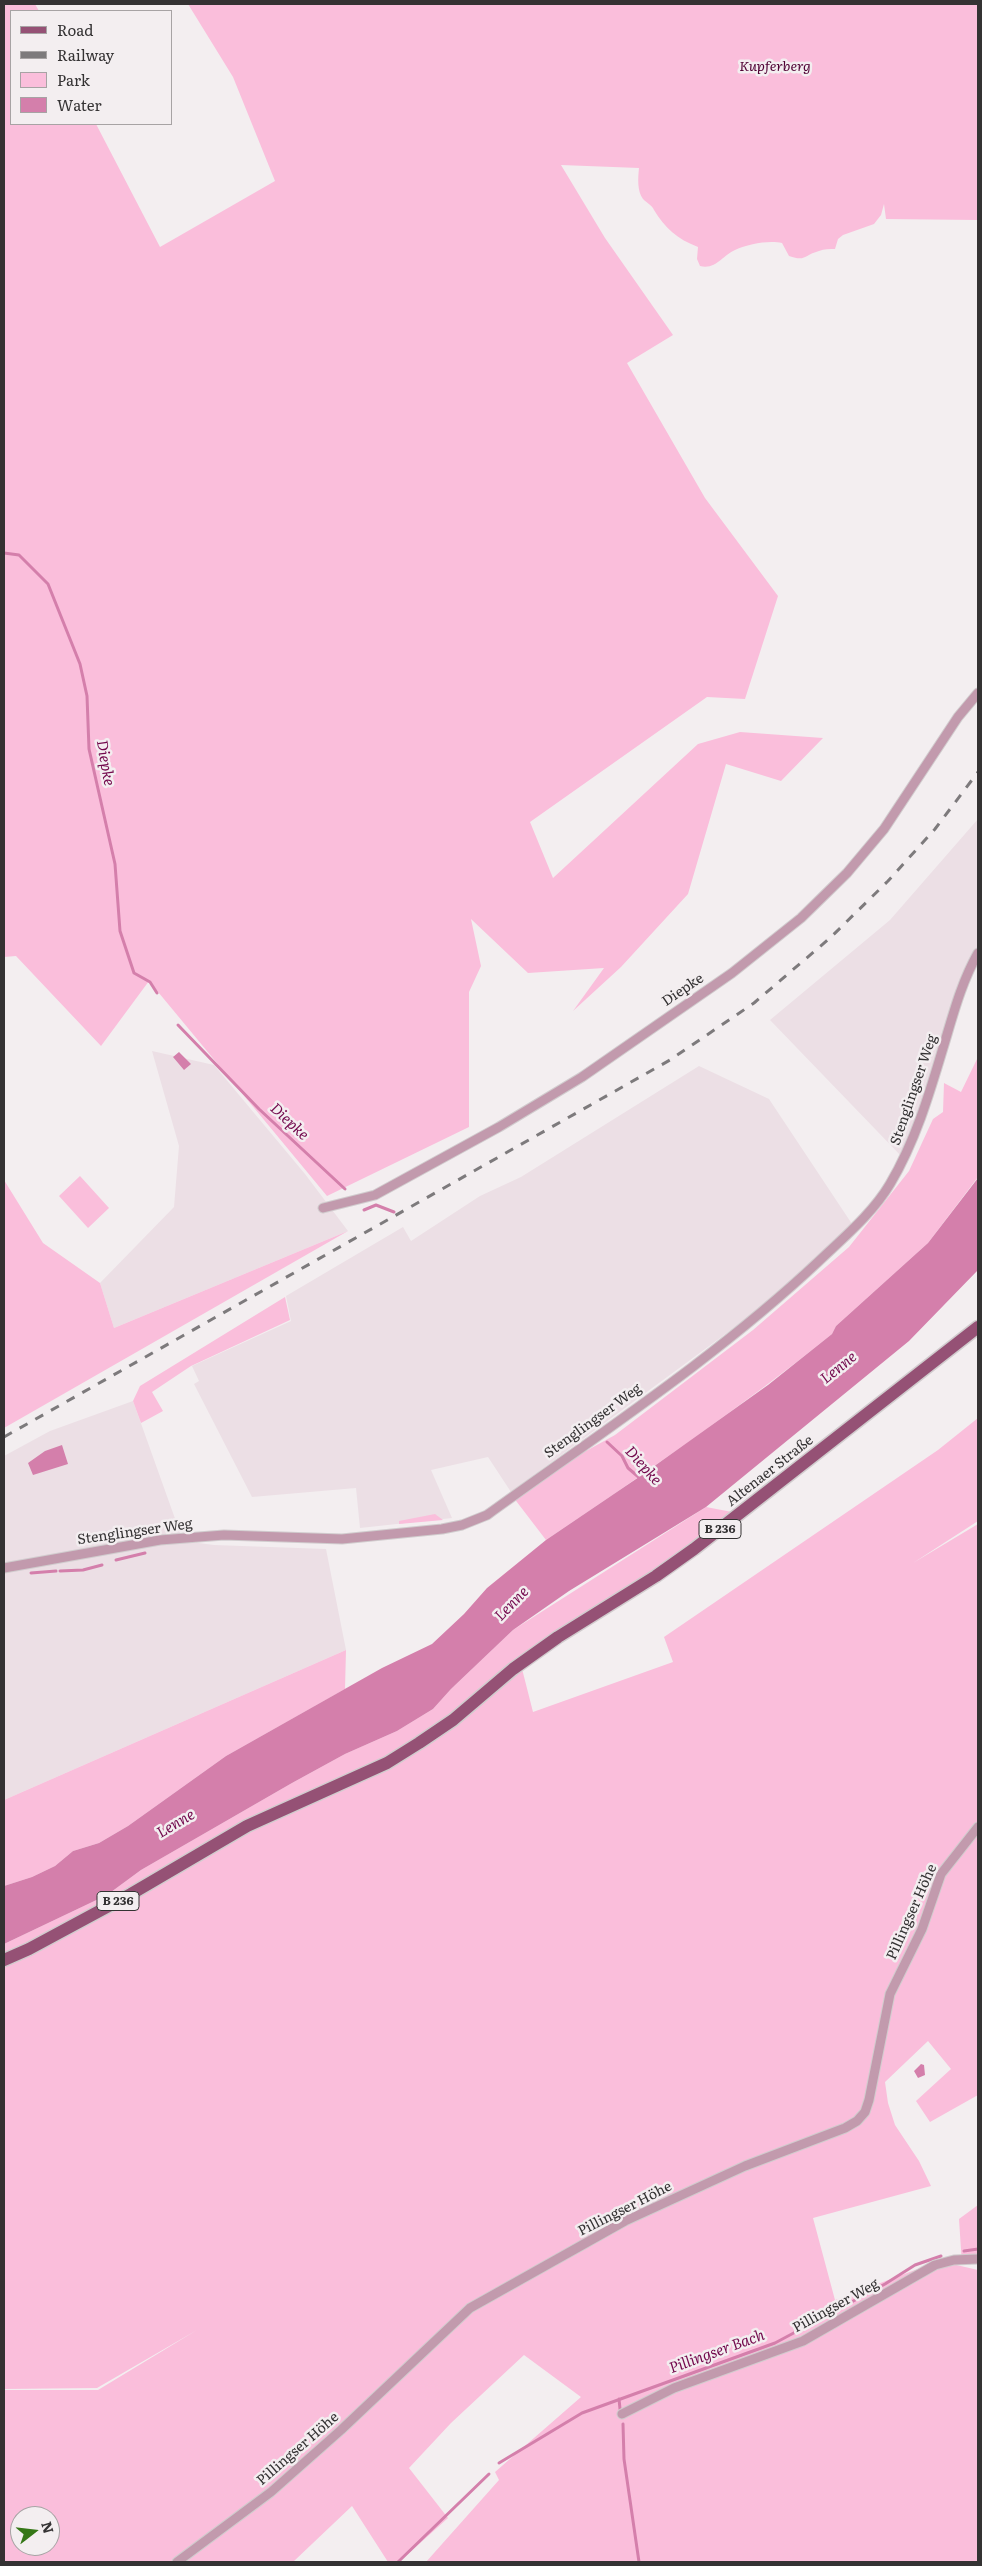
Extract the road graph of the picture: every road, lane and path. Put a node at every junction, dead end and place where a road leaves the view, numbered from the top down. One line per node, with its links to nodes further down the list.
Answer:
1 (978, 693): 3 (street, Diepke)
2 (978, 953): 5 (street, Stenglingser Weg)
3 (323, 1208)
4 (978, 1327): 7 (main road, Altenaer Straße / B 236)
5 (4, 1568)
6 (978, 1827): 10 (street, Pillingser Höhe)
7 (4, 1960)
8 (978, 2259): 9 (street, Pillingser Weg)
9 (622, 2414)
10 (177, 2562)

